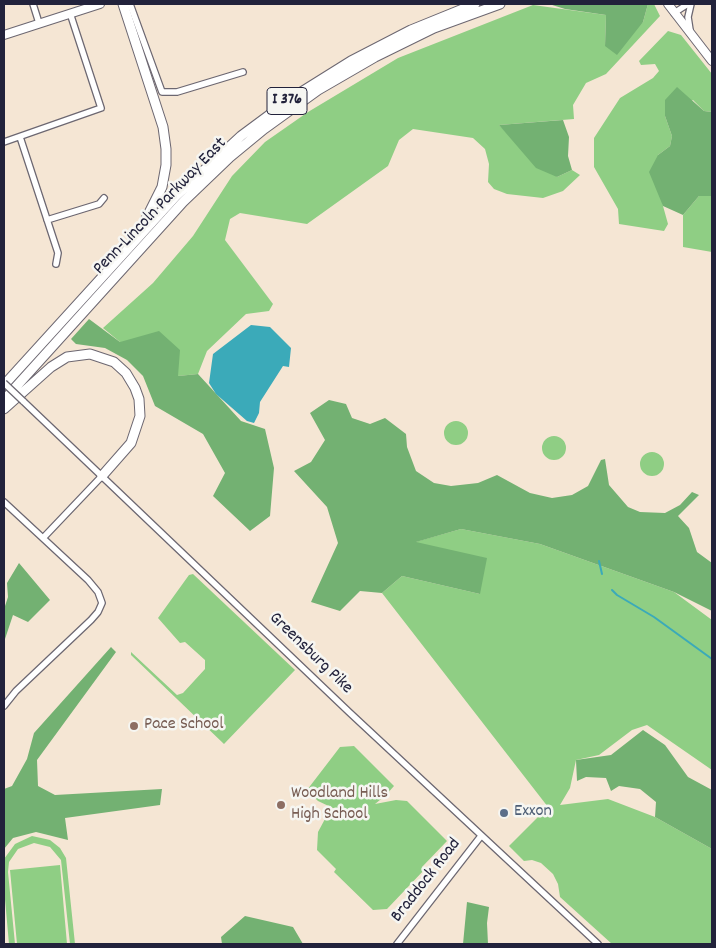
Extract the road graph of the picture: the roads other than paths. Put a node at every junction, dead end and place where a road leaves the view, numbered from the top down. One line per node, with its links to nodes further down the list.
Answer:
1 (33, 4): 12 (street)
2 (100, 4): 10 (main road)
3 (124, 4): 21 (highway)
4 (130, 4): 16 (street)
5 (475, 4): 21 (highway, Penn-Lincoln Parkway East / I 376)
6 (500, 4): 24 (highway, Penn-Lincoln Parkway East / I 376)
7 (668, 4): 11 (main road)
8 (674, 4): 11 (main road)
9 (689, 4): 11 (street); 14 (street)
10 (70, 13): 12 (main road); 17 (street)
11 (674, 13): 14 (main road)
12 (39, 24): 13 (main road)
13 (4, 35)
14 (691, 35): 15 (main road)
15 (712, 60)
16 (243, 72)
17 (20, 137): 18 (street); 20 (street)
18 (4, 142)
19 (104, 198): 20 (street)
20 (47, 220): 22 (street)
21 (132, 244): 23 (highway, Penn-Lincoln Parkway East / I 376)
22 (56, 264)
23 (4, 384): 26 (street, Greensburg Pike, bridge)
24 (4, 400)
25 (4, 409): 26 (highway)
26 (102, 476): 28 (street); 30 (street, Greensburg Pike)
27 (4, 502): 28 (street)
28 (44, 537): 29 (street)
29 (4, 706)
30 (481, 836): 31 (street, Braddock Road); 32 (street, Greensburg Pike)
31 (397, 944)
32 (598, 944)

